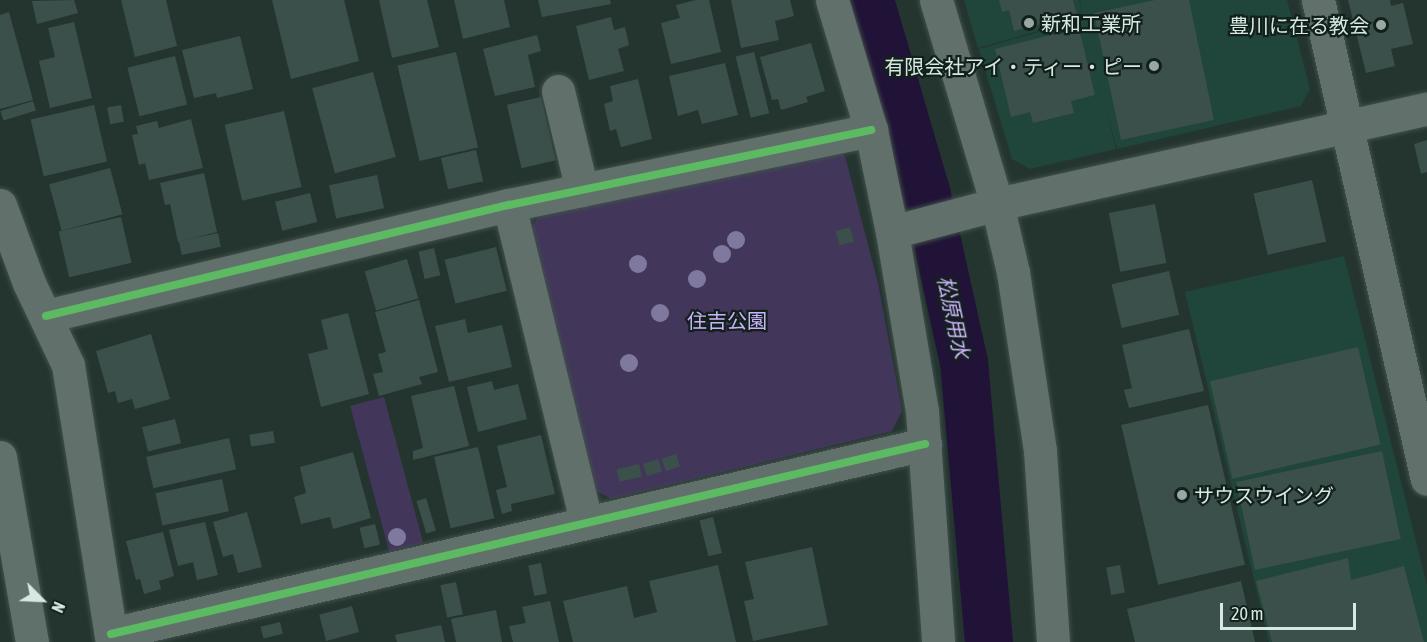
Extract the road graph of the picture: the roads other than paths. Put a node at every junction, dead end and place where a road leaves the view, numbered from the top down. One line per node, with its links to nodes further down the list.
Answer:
1 (832, 0): 7 (street)
2 (936, 0): 11 (street)
3 (1318, 0): 6 (street)
4 (558, 91): 8 (street)
5 (1427, 109): 6 (street)
6 (1346, 126): 11 (street); 16 (street)
7 (871, 130): 8 (street); 12 (street)
8 (582, 190): 10 (street)
9 (0, 205): 13 (street)
10 (508, 205): 13 (street); 17 (street)
11 (988, 207): 12 (street); 21 (street)
12 (901, 229): 14 (street)
13 (46, 316): 18 (street)
14 (925, 444): 17 (street); 20 (street)
15 (0, 457): 19 (main road)
16 (1427, 479)
17 (586, 522): 18 (street)
18 (112, 638)
19 (32, 642)
20 (938, 642)
21 (1053, 642)

